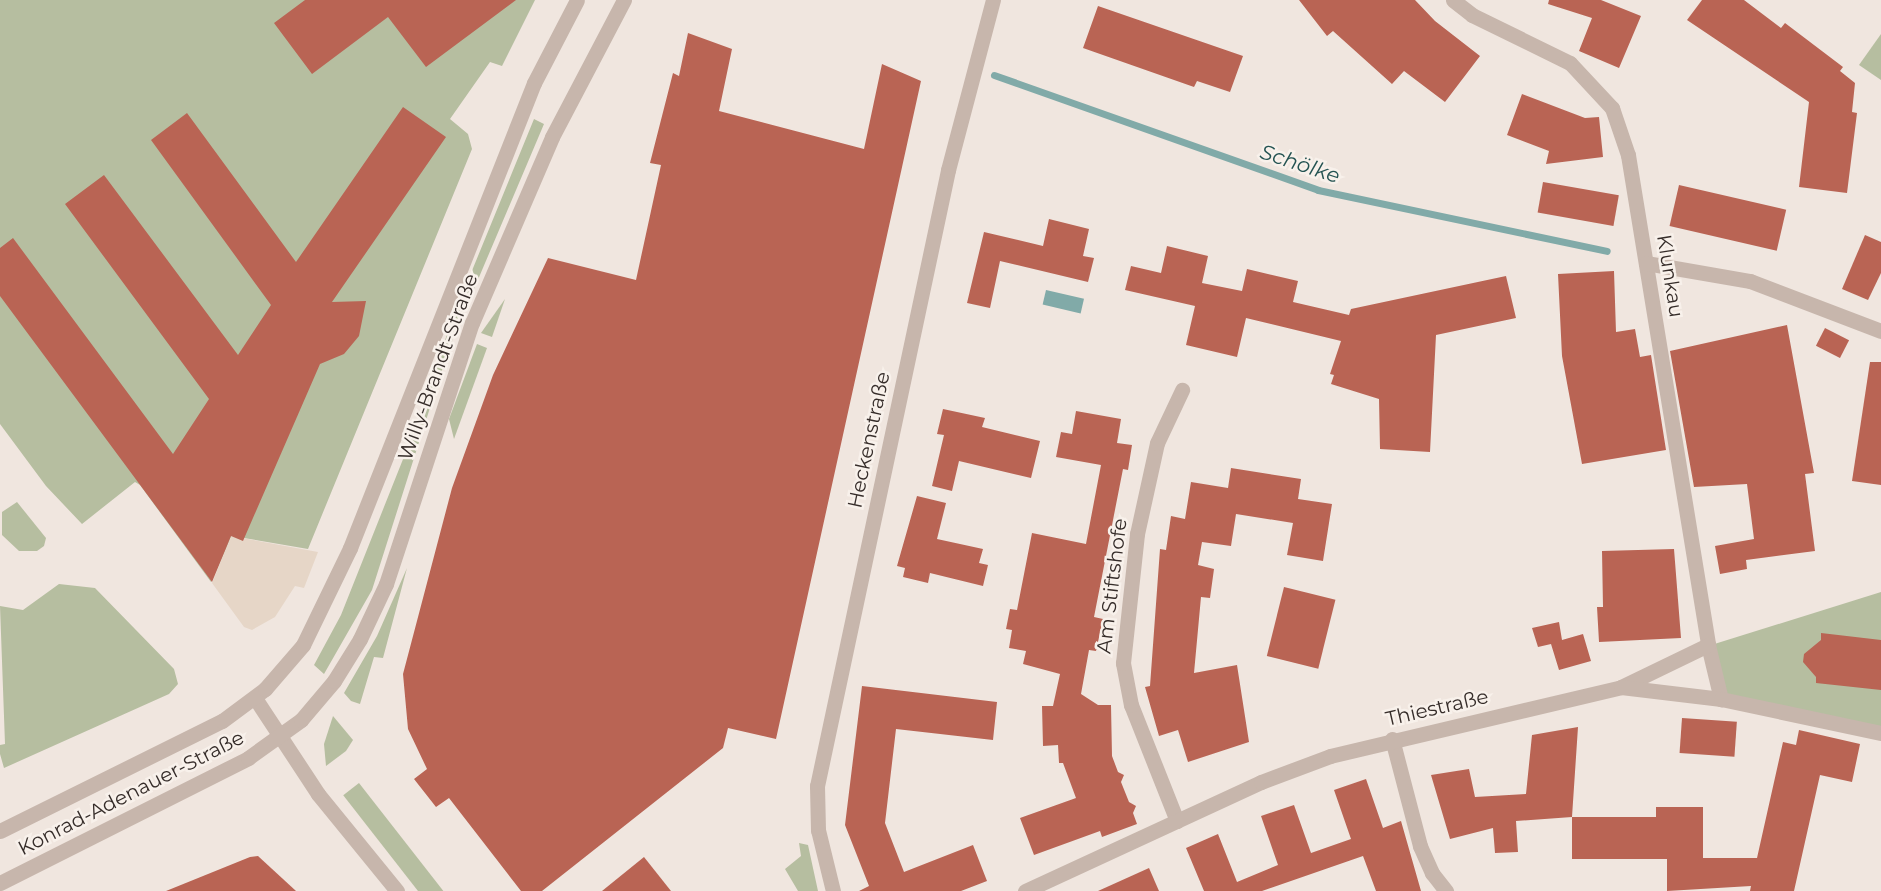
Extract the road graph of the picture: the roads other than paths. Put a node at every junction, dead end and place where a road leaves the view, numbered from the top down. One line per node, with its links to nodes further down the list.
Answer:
1 (577, 0): 10 (street, Willy-Brandt-Straße)
2 (624, 0): 13 (street, Willy-Brandt-Straße)
3 (993, 0): 19 (street, Heckenstraße)
4 (1453, 0): 5 (street, Klunkau)
5 (1646, 263): 6 (street); 8 (street, Klunkau)
6 (1881, 331)
7 (1182, 390): 15 (street, Am Stiftshofe)
8 (1708, 645): 9 (street); 11 (street, Klunkau)
9 (1621, 687): 11 (street, Thiestraße); 14 (street, Thiestraße)
10 (255, 698): 13 (street); 16 (street, Konrad-Adenauer-Straße)
11 (1721, 699): 12 (street, Thiestraße)
12 (1881, 733)
13 (281, 737): 17 (street, Konrad-Adenauer-Straße); 18 (street)
14 (1392, 739): 15 (street, Thiestraße); 21 (street)
15 (1177, 821): 20 (street, Thiestraße)
16 (0, 831)
17 (0, 883)
18 (397, 891)
19 (832, 891)
20 (1025, 891)
21 (1446, 891)

